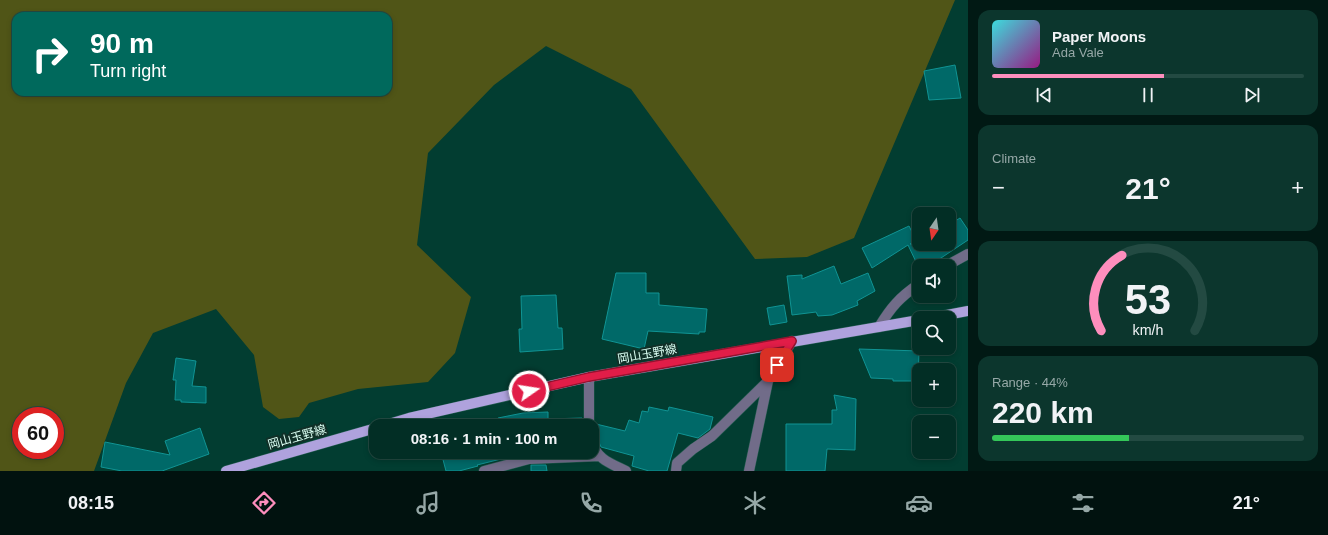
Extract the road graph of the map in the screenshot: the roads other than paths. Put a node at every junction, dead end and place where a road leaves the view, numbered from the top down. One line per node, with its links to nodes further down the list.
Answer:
1 (968, 254): 2 (street)
2 (956, 261)
3 (912, 289): 7 (street)
4 (968, 311): 5 (main road)
5 (956, 313)
6 (912, 321): 7 (main road, 岡山玉野線)
7 (879, 327): 8 (main road, 岡山玉野線)
8 (792, 341): 9 (main road, 岡山玉野線); 10 (street)
9 (589, 377): 11 (main road, 岡山玉野線); 12 (street)
10 (768, 381): 18 (street); 19 (street)
11 (406, 419)
12 (589, 419)
13 (369, 430): 15 (main road, 岡山玉野線)
14 (600, 456): 16 (street); 17 (street)
15 (226, 471)
16 (484, 471)
17 (626, 471)
18 (676, 471)
19 (749, 471)

